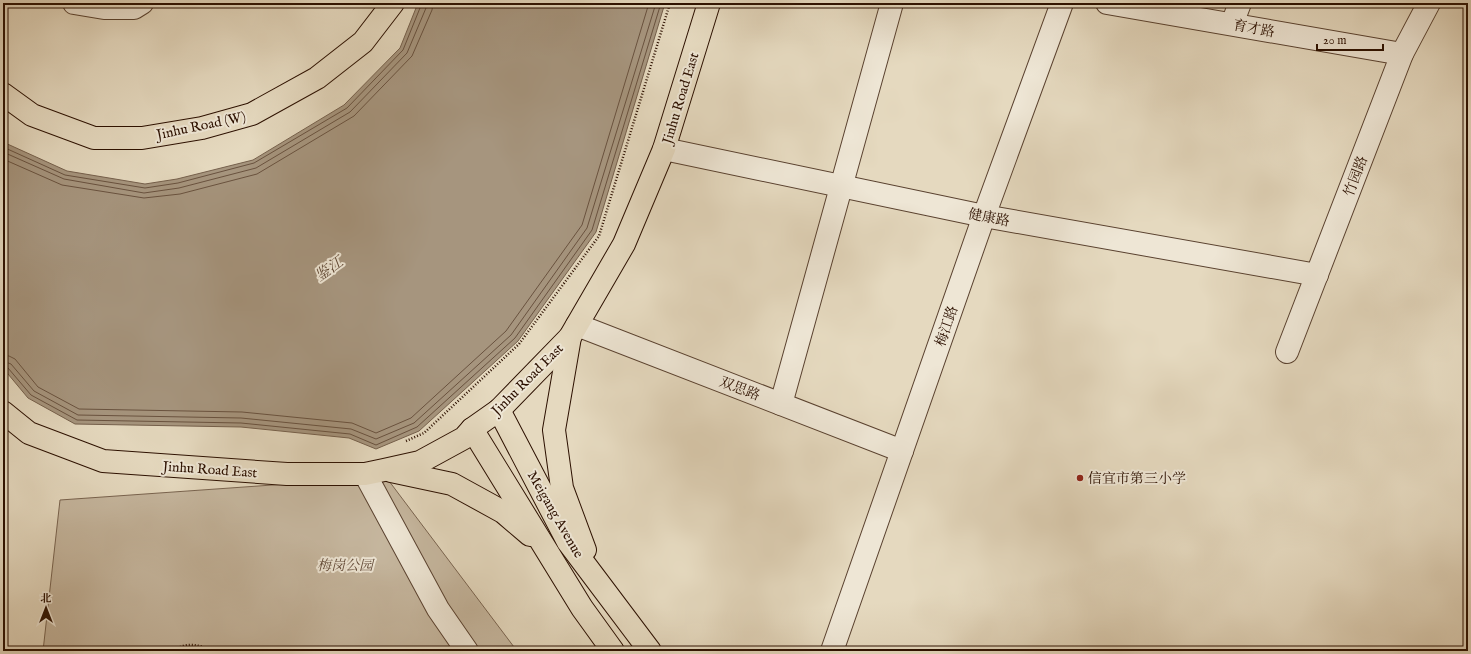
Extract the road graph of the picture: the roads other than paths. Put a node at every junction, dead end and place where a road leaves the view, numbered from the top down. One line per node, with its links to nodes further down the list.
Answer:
1 (74, 3): 2 (street)
2 (142, 3)
3 (393, 3): 12 (main road, Jinhu Road (W))
4 (709, 3): 13 (main road, Jinhu Road East)
5 (892, 3): 14 (street)
6 (1062, 3): 15 (street, 梅江路)
7 (1107, 3): 10 (street, 育才路)
8 (1240, 3): 10 (street)
9 (1429, 3): 11 (street, 竹园路)
10 (1232, 24): 11 (street, 育才路)
11 (1402, 54): 16 (street, 竹园路)
12 (3, 94)
13 (664, 149): 14 (street, 健康路); 17 (main road, Jinhu Road East)
14 (841, 186): 15 (street, 健康路); 19 (street)
15 (984, 216): 16 (street, 健康路); 23 (street, 梅江路)
16 (1317, 274): 18 (street, 竹园路)
17 (573, 331): 19 (street, 双思路); 20 (main road, Jinhu Road East); 26 (main road)
18 (1287, 352)
19 (781, 404): 23 (street, 双思路)
20 (499, 410): 22 (main road, Jinhu Road East); 26 (main road, Meigang Avenue)
21 (3, 412): 24 (main road, Jinhu Road East)
22 (472, 429): 24 (main road, Jinhu Road East); 25 (main road, Meigang Avenue)
23 (902, 451): 30 (street, 梅江路)
24 (375, 472): 25 (main road); 27 (street)
25 (544, 547): 28 (main road, Meigang Avenue)
26 (598, 583): 29 (main road, Meigang Avenue)
27 (467, 651)
28 (613, 651)
29 (650, 651)
30 (832, 651)

